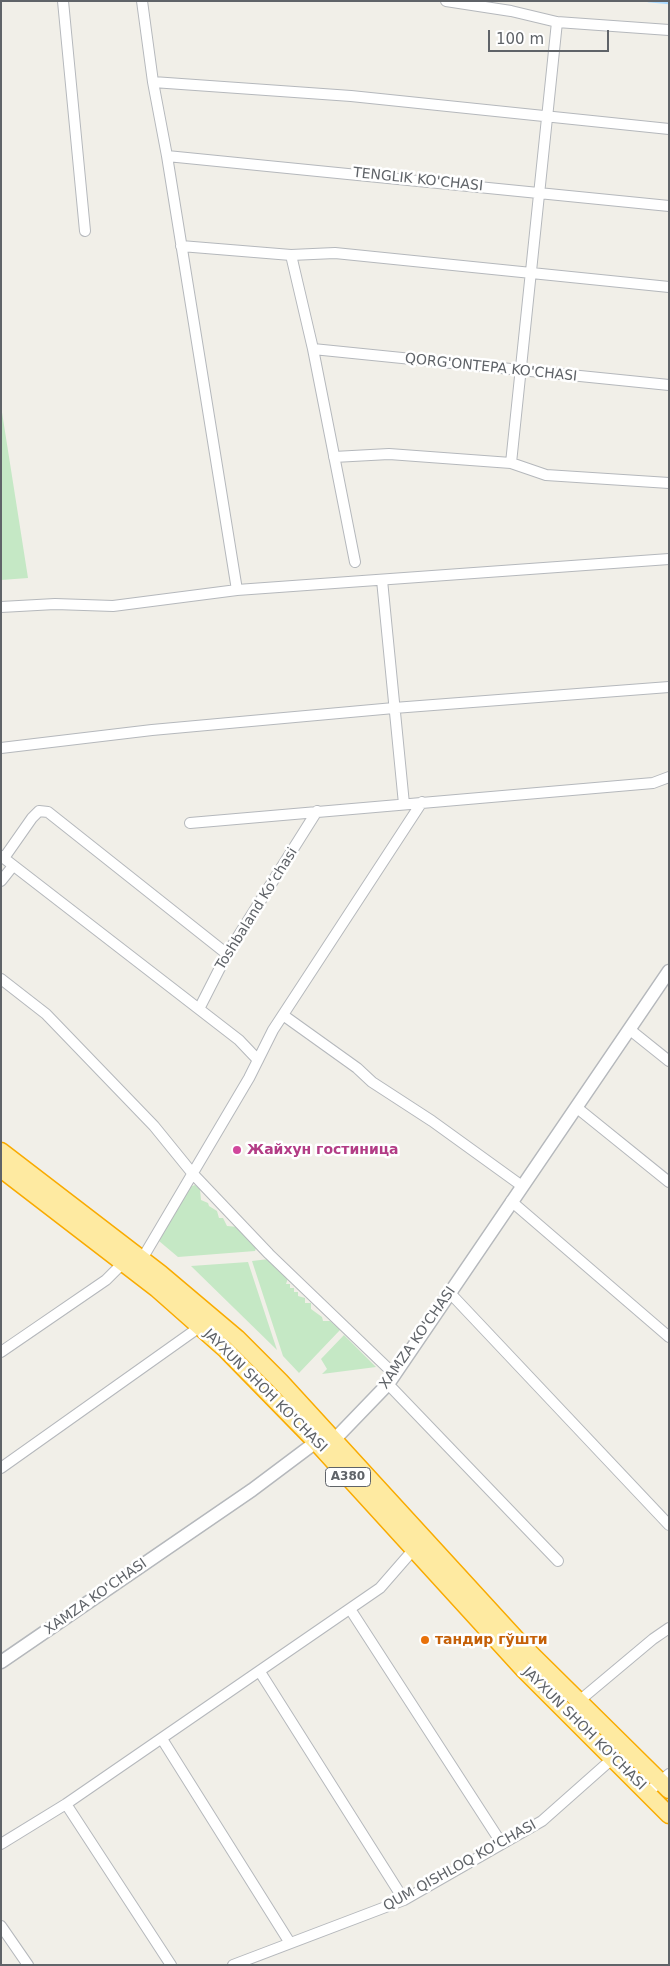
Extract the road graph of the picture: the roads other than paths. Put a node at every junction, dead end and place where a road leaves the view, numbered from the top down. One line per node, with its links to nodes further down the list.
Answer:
1 (63, 1): 12 (street)
2 (142, 1): 6 (street)
3 (446, 1): 4 (street)
4 (556, 22): 5 (street); 7 (street)
5 (669, 30)
6 (153, 82): 7 (street); 9 (street)
7 (547, 116): 8 (street); 10 (street)
8 (669, 129)
9 (167, 156): 10 (street, TENGLIK KO'CHASI); 13 (street)
10 (540, 193): 11 (street, TENGLIK KO'CHASI); 15 (street)
11 (669, 206)
12 (85, 231)
13 (181, 246): 14 (street); 26 (street)
14 (291, 255): 15 (street); 17 (street)
15 (532, 273): 16 (street); 18 (street)
16 (669, 287)
17 (313, 350): 18 (street, QORG'ONTEPA KO'CHASI); 20 (street)
18 (521, 372): 19 (street, QORG'ONTEPA KO'CHASI); 21 (street)
19 (669, 385)
20 (334, 456): 21 (street); 24 (street)
21 (512, 464): 22 (street)
22 (669, 482)
23 (669, 559): 25 (street)
24 (355, 562)
25 (382, 580): 26 (street); 29 (street)
26 (237, 590): 27 (street)
27 (1, 607)
28 (669, 687): 29 (street)
29 (394, 708): 30 (street); 33 (street)
30 (1, 748)
31 (669, 777): 32 (street)
32 (422, 802): 33 (street); 43 (street)
33 (404, 804): 34 (street)
34 (317, 811): 35 (street); 39 (street, Toshbaland Koʻchasi)
35 (190, 823)
36 (3, 857): 37 (street); 39 (street)
37 (13, 866): 38 (street); 42 (street)
38 (1, 881)
39 (227, 954): 42 (street, Toshbaland Koʻchasi)
40 (669, 971): 44 (street, XAMZA KO'CHASI)
41 (1, 978): 50 (street)
42 (199, 1009): 45 (street)
43 (283, 1015): 45 (street); 52 (street)
44 (629, 1029): 46 (street); 47 (street, XAMZA KO'CHASI)
45 (258, 1060): 50 (street)
46 (669, 1061)
47 (576, 1108): 51 (street); 52 (street, XAMZA KO'CHASI)
48 (1, 1152): 54 (highway, JAYXUN SHOH KO'CHASI / A380)
49 (1, 1169): 55 (highway, JAYXUN SHOH KO'CHASI / A380)
50 (193, 1174): 54 (street); 60 (street)
51 (669, 1182)
52 (522, 1186): 53 (street, XAMZA KO'CHASI)
53 (511, 1201): 56 (street, XAMZA KO'CHASI); 58 (street)
54 (142, 1259): 61 (highway, JAYXUN SHOH KO'CHASI / A380)
55 (123, 1263): 57 (highway, JAYXUN SHOH KO'CHASI / A380); 59 (street)
56 (450, 1293): 60 (street, XAMZA KO'CHASI); 64 (street)
57 (200, 1326): 62 (highway, JAYXUN SHOH KO'CHASI / A380); 63 (street)
58 (669, 1337)
59 (1, 1352)
60 (391, 1380): 61 (street, XAMZA KO'CHASI); 66 (street)
61 (334, 1440): 62 (street); 71 (highway, JAYXUN SHOH KO'CHASI / A380)
62 (316, 1442): 65 (highway, JAYXUN SHOH KO'CHASI / A380); 69 (street, XAMZA KO'CHASI)
63 (1, 1468)
64 (669, 1525)
65 (414, 1549): 67 (street); 73 (highway, JAYXUN SHOH KO'CHASI / A380)
66 (558, 1561)
67 (350, 1609): 70 (street); 79 (street)
68 (669, 1628): 71 (street)
69 (1, 1662)
70 (260, 1672): 72 (street); 80 (street)
71 (579, 1701): 74 (highway, JAYXUN SHOH KO'CHASI / A380)
72 (162, 1738): 76 (street); 82 (street)
73 (612, 1759): 75 (highway, JAYXUN SHOH KO'CHASI / A380); 79 (street, QUM QISHLOQ KO'CHASI)
74 (666, 1781): 75 (street)
75 (647, 1793): 77 (highway, JAYXUN SHOH KO'CHASI / A380)
76 (66, 1804): 78 (street); 84 (street)
77 (669, 1815)
78 (1, 1844)
79 (502, 1844): 80 (street, QUM QISHLOQ KO'CHASI)
80 (404, 1900): 82 (street, QUM QISHLOQ KO'CHASI)
81 (1, 1926): 83 (street)
82 (290, 1944): 85 (street, QUM QISHLOQ KO'CHASI)
83 (28, 1965)
84 (172, 1965)
85 (233, 1965)

